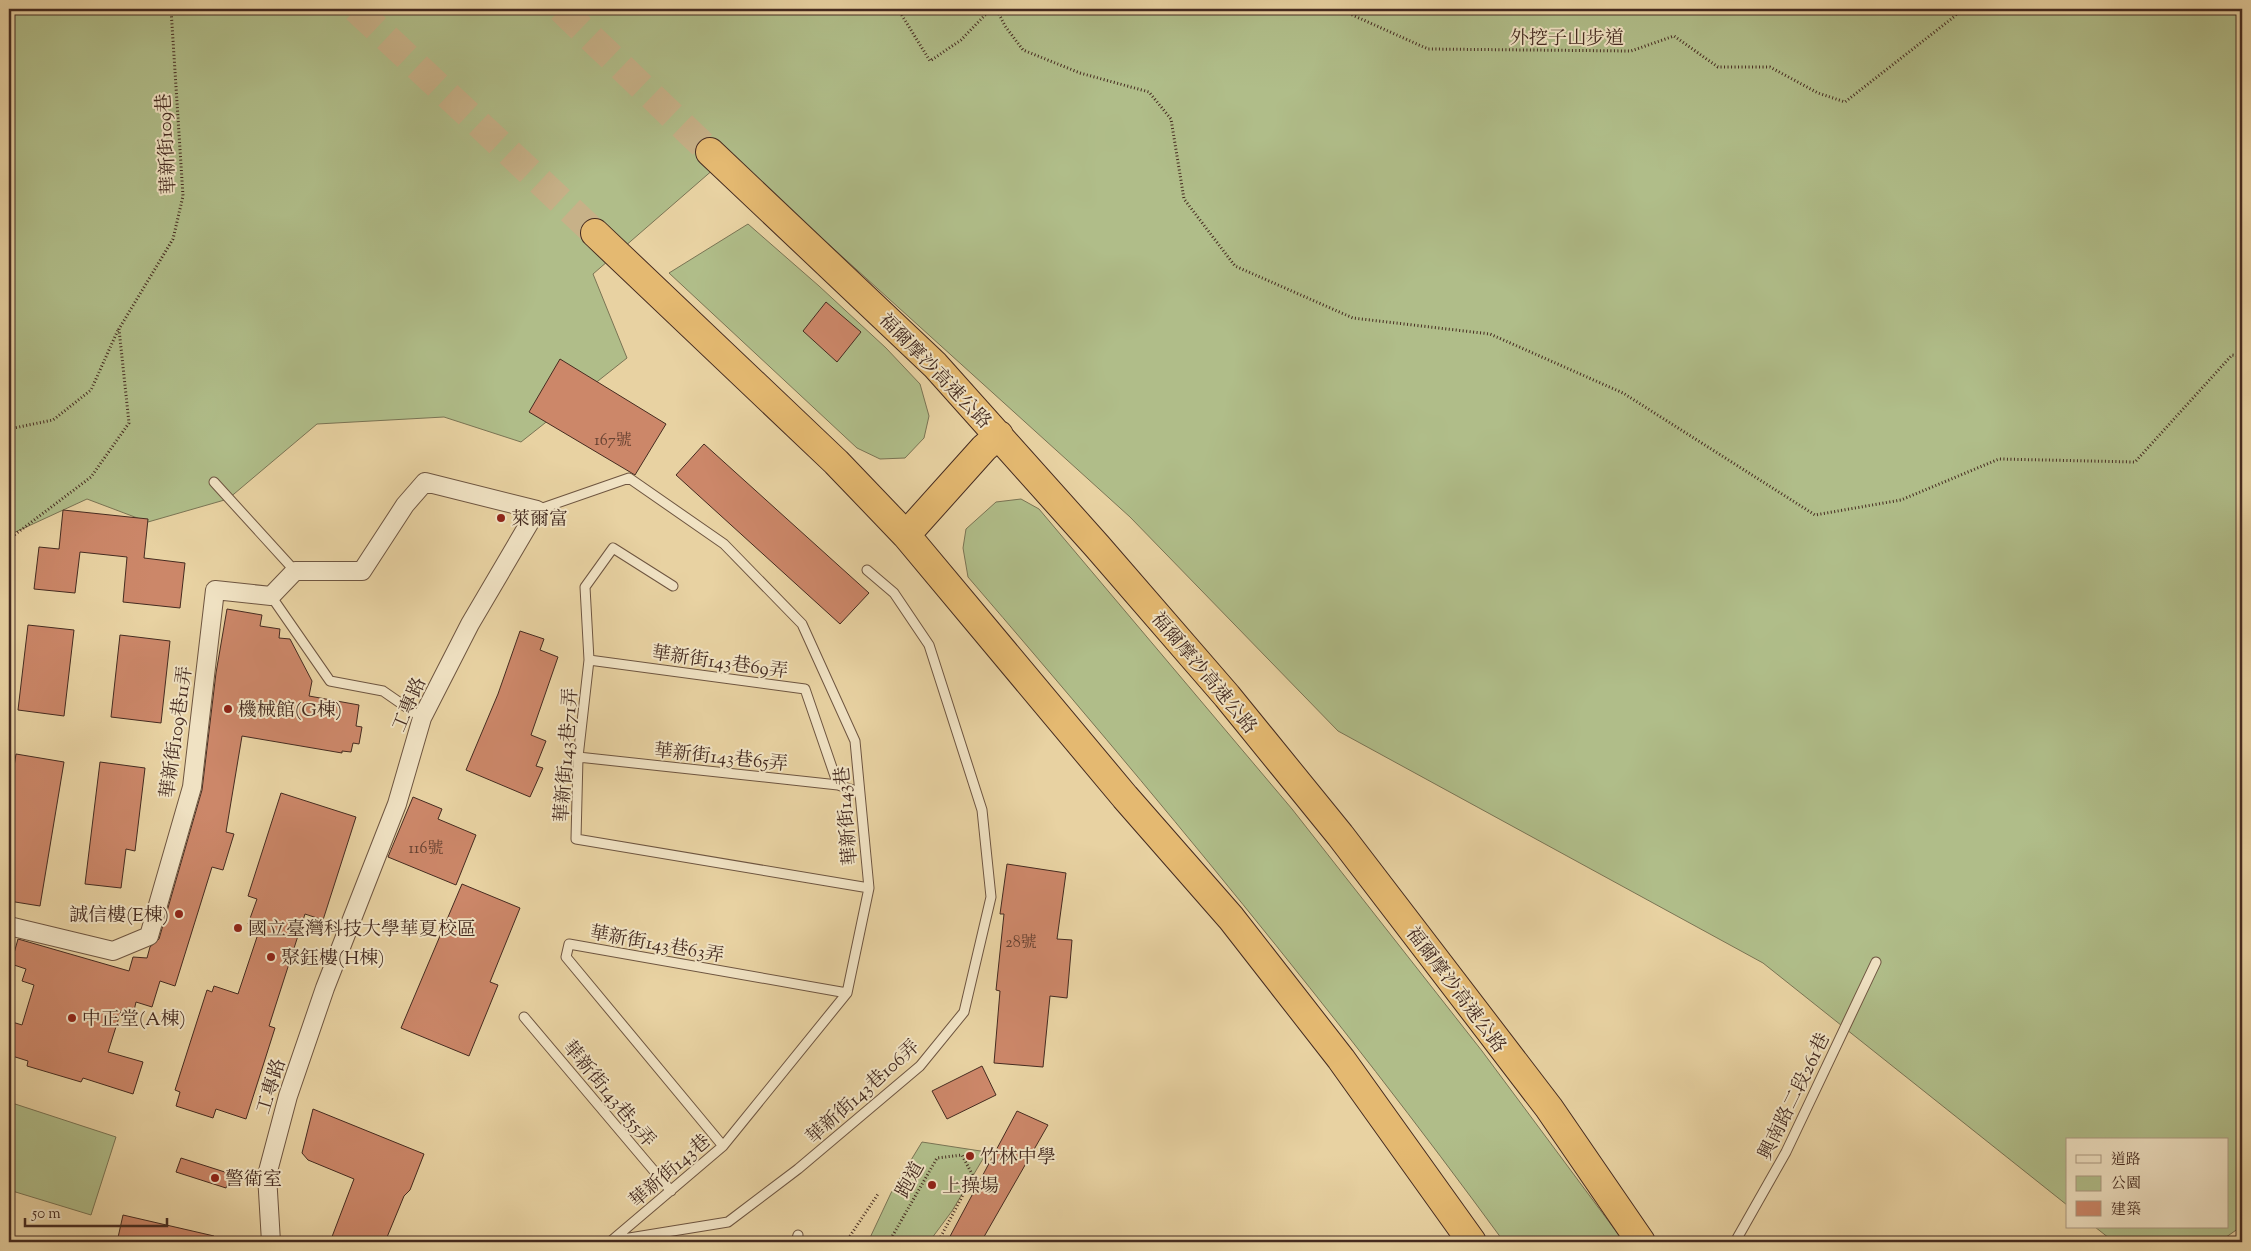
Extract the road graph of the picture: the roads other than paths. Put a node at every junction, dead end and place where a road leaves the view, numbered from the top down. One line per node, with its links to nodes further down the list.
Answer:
1 (710, 152): 3 (highway, 福爾摩沙高速公路)
2 (595, 234): 6 (highway)
3 (999, 435): 6 (highway); 26 (highway, 福爾摩沙高速公路)
4 (214, 482): 8 (lane)
5 (537, 510): 8 (street); 12 (street, 工專路); 15 (lane, 華新街143巷)
6 (906, 535): 25 (highway)
7 (867, 570): 24 (lane, 華新街143巷106弄)
8 (295, 571): 10 (street)
9 (673, 586): 11 (lane, 華新街143巷71弄)
10 (271, 596): 12 (lane); 17 (street, 華新街109巷11弄)
11 (589, 660): 13 (lane, 華新街143巷71弄); 14 (lane, 華新街143巷69弄)
12 (422, 718): 23 (street, 工專路)
13 (578, 757): 14 (lane, 華新街143巷65弄); 16 (lane, 華新街143巷71弄)
14 (838, 786): 15 (lane, 華新街143巷65弄)
15 (859, 792): 16 (lane, 華新街143巷)
16 (869, 888): 19 (lane, 華新街143巷)
17 (9, 926)
18 (1876, 962): 27 (lane, 興南路二段261巷)
19 (848, 993): 21 (lane, 華新街143巷); 21 (lane, 華新街143巷63弄)
20 (524, 1017): 22 (lane, 華新街143巷55弄)
21 (723, 1146): 22 (lane, 華新街143巷)
22 (671, 1191): 24 (lane, 華新街143巷)
23 (271, 1242)
24 (611, 1242)
25 (1472, 1242)
26 (1641, 1242)
27 (1735, 1242)

